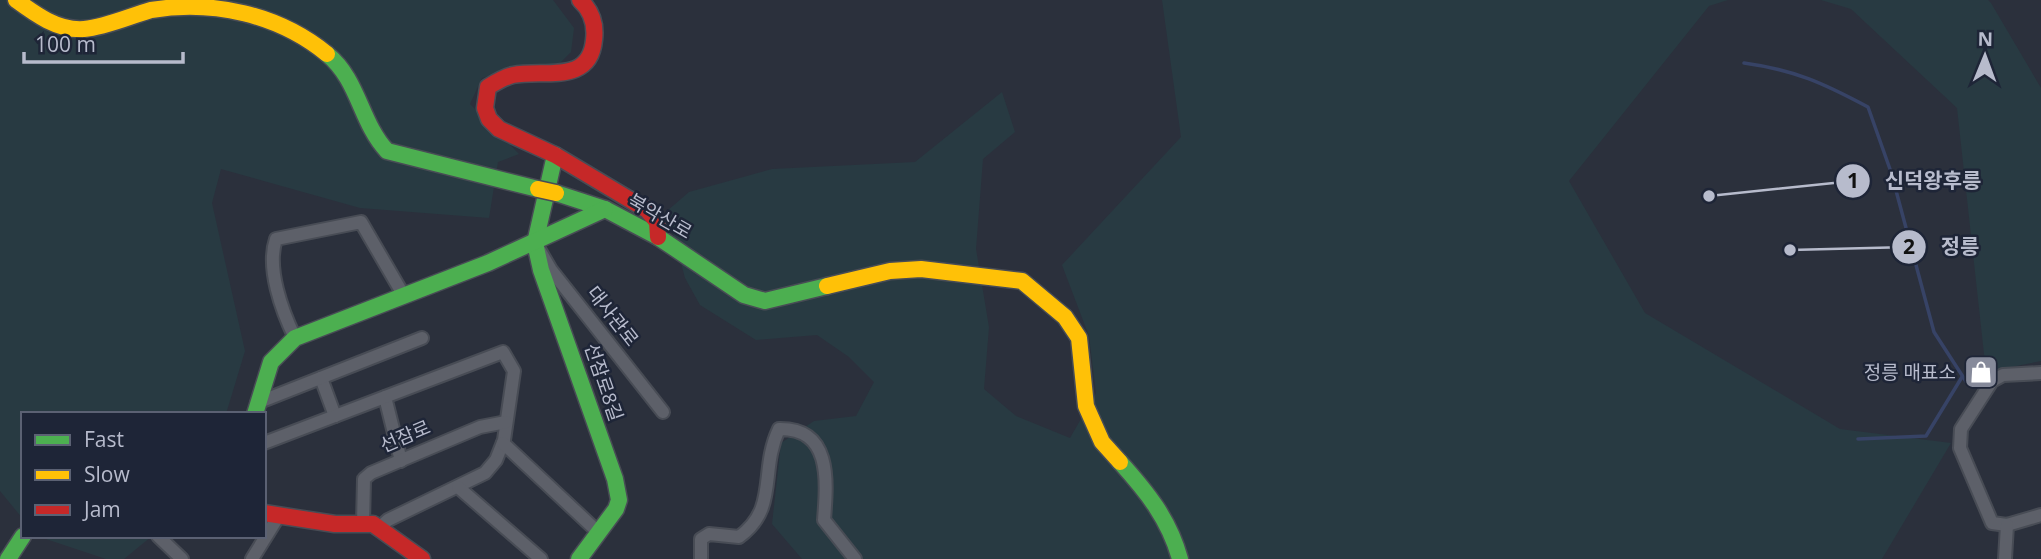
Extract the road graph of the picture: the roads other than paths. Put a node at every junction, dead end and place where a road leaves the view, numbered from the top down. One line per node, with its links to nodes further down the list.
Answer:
1 (16, 0): 4 (street, 북악산로, bridge)
2 (580, 0): 3 (street)
3 (555, 155): 5 (street); 6 (street)
4 (605, 209): 5 (street, 북악산로); 6 (street)
5 (658, 237): 38 (street, 북악산로)
6 (535, 243): 7 (street); 14 (street, 대사관로); 26 (street, 선잠로8길)
7 (404, 296): 8 (street); 8 (street)
8 (295, 338): 13 (street)
9 (422, 338): 11 (street)
10 (2041, 373): 24 (street)
11 (321, 378): 13 (street); 15 (street)
12 (385, 397): 15 (street); 16 (street); 19 (street)
13 (256, 409)
14 (663, 412)
15 (334, 416): 17 (street)
16 (506, 422): 18 (street); 19 (street, 선잠로)
17 (266, 442)
18 (503, 443): 20 (street); 26 (street)
19 (401, 461): 23 (street, 선잠로)
20 (458, 487): 25 (street); 34 (street)
21 (271, 515): 23 (street)
22 (2041, 515): 24 (street)
23 (362, 524): 25 (street)
24 (2007, 525): 39 (street)
25 (379, 528): 33 (street)
26 (599, 533): 35 (street, 선잠로8길)
27 (22, 538): 30 (street)
28 (160, 538): 31 (street)
29 (261, 538): 32 (street)
30 (8, 559)
31 (182, 559)
32 (252, 559)
33 (422, 559)
34 (541, 559)
35 (579, 559)
36 (701, 559): 37 (street)
37 (855, 559)
38 (1180, 559)
39 (2005, 559)

